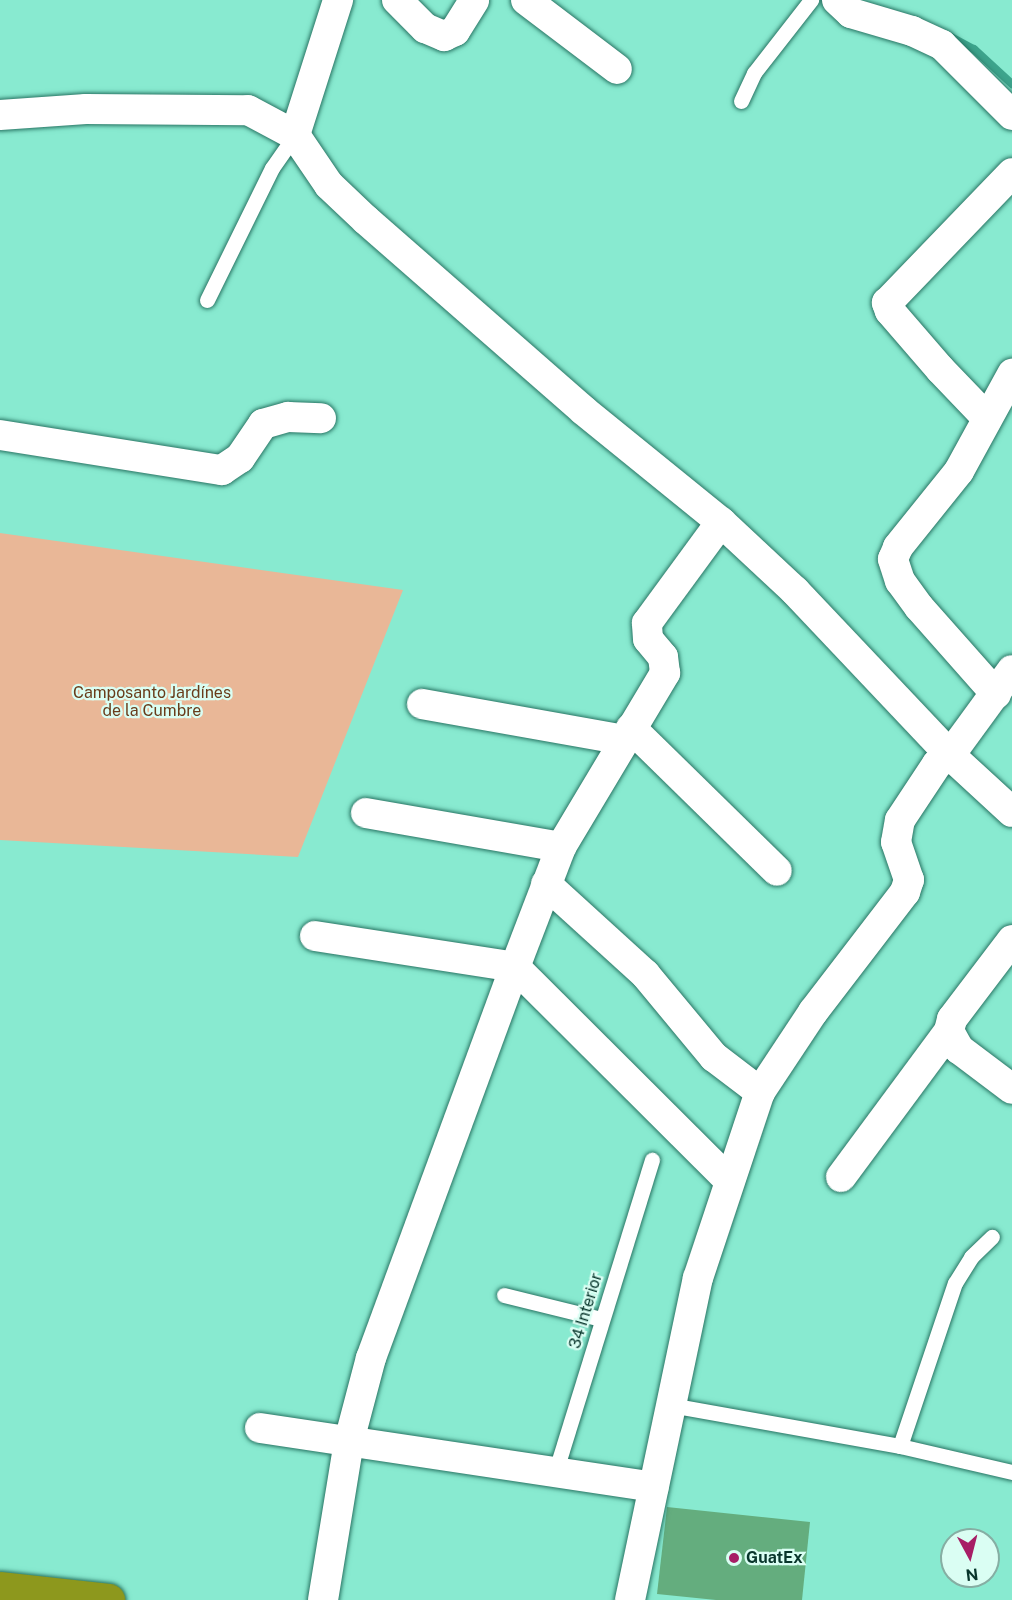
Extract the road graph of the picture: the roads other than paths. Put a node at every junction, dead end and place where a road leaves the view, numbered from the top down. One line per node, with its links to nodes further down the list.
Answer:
1 (338, 0): 11 (street)
2 (397, 0): 3 (street)
3 (474, 0)
4 (526, 0): 7 (street)
5 (811, 0): 8 (lane)
6 (837, 0): 10 (street)
7 (617, 69)
8 (741, 101)
9 (0, 115): 11 (street)
10 (1012, 115)
11 (294, 135): 13 (lane); 18 (street)
12 (1012, 173): 15 (street)
13 (207, 300)
14 (1012, 374): 15 (street)
15 (986, 417): 19 (street)
16 (321, 418): 17 (street)
17 (0, 435)
18 (721, 522): 21 (street); 22 (street)
19 (1004, 682): 22 (street)
20 (422, 704): 21 (street)
21 (628, 734): 25 (street); 26 (street)
22 (950, 755): 23 (street); 33 (street)
23 (1012, 812)
24 (366, 813): 25 (street)
25 (561, 847): 27 (street)
26 (777, 872)
27 (546, 884): 30 (street); 33 (street)
28 (315, 936): 30 (street)
29 (1012, 940): 31 (street)
30 (515, 966): 36 (street); 42 (street)
31 (949, 1030): 32 (street); 35 (street)
32 (1012, 1089)
33 (760, 1092): 36 (street)
34 (652, 1160): 39 (lane, 34 Interior)
35 (841, 1177)
36 (729, 1180): 40 (street)
37 (992, 1237): 43 (lane)
38 (504, 1295): 39 (lane)
39 (601, 1319): 45 (lane, 34 Interior)
40 (670, 1405): 43 (lane); 46 (street)
41 (260, 1428): 42 (street)
42 (349, 1441): 45 (street); 49 (street)
43 (900, 1446): 44 (lane)
44 (1012, 1472)
45 (555, 1473): 46 (street)
46 (654, 1487): 50 (street)
47 (0, 1588): 48 (highway)
48 (108, 1600)
49 (323, 1600)
50 (630, 1600)

